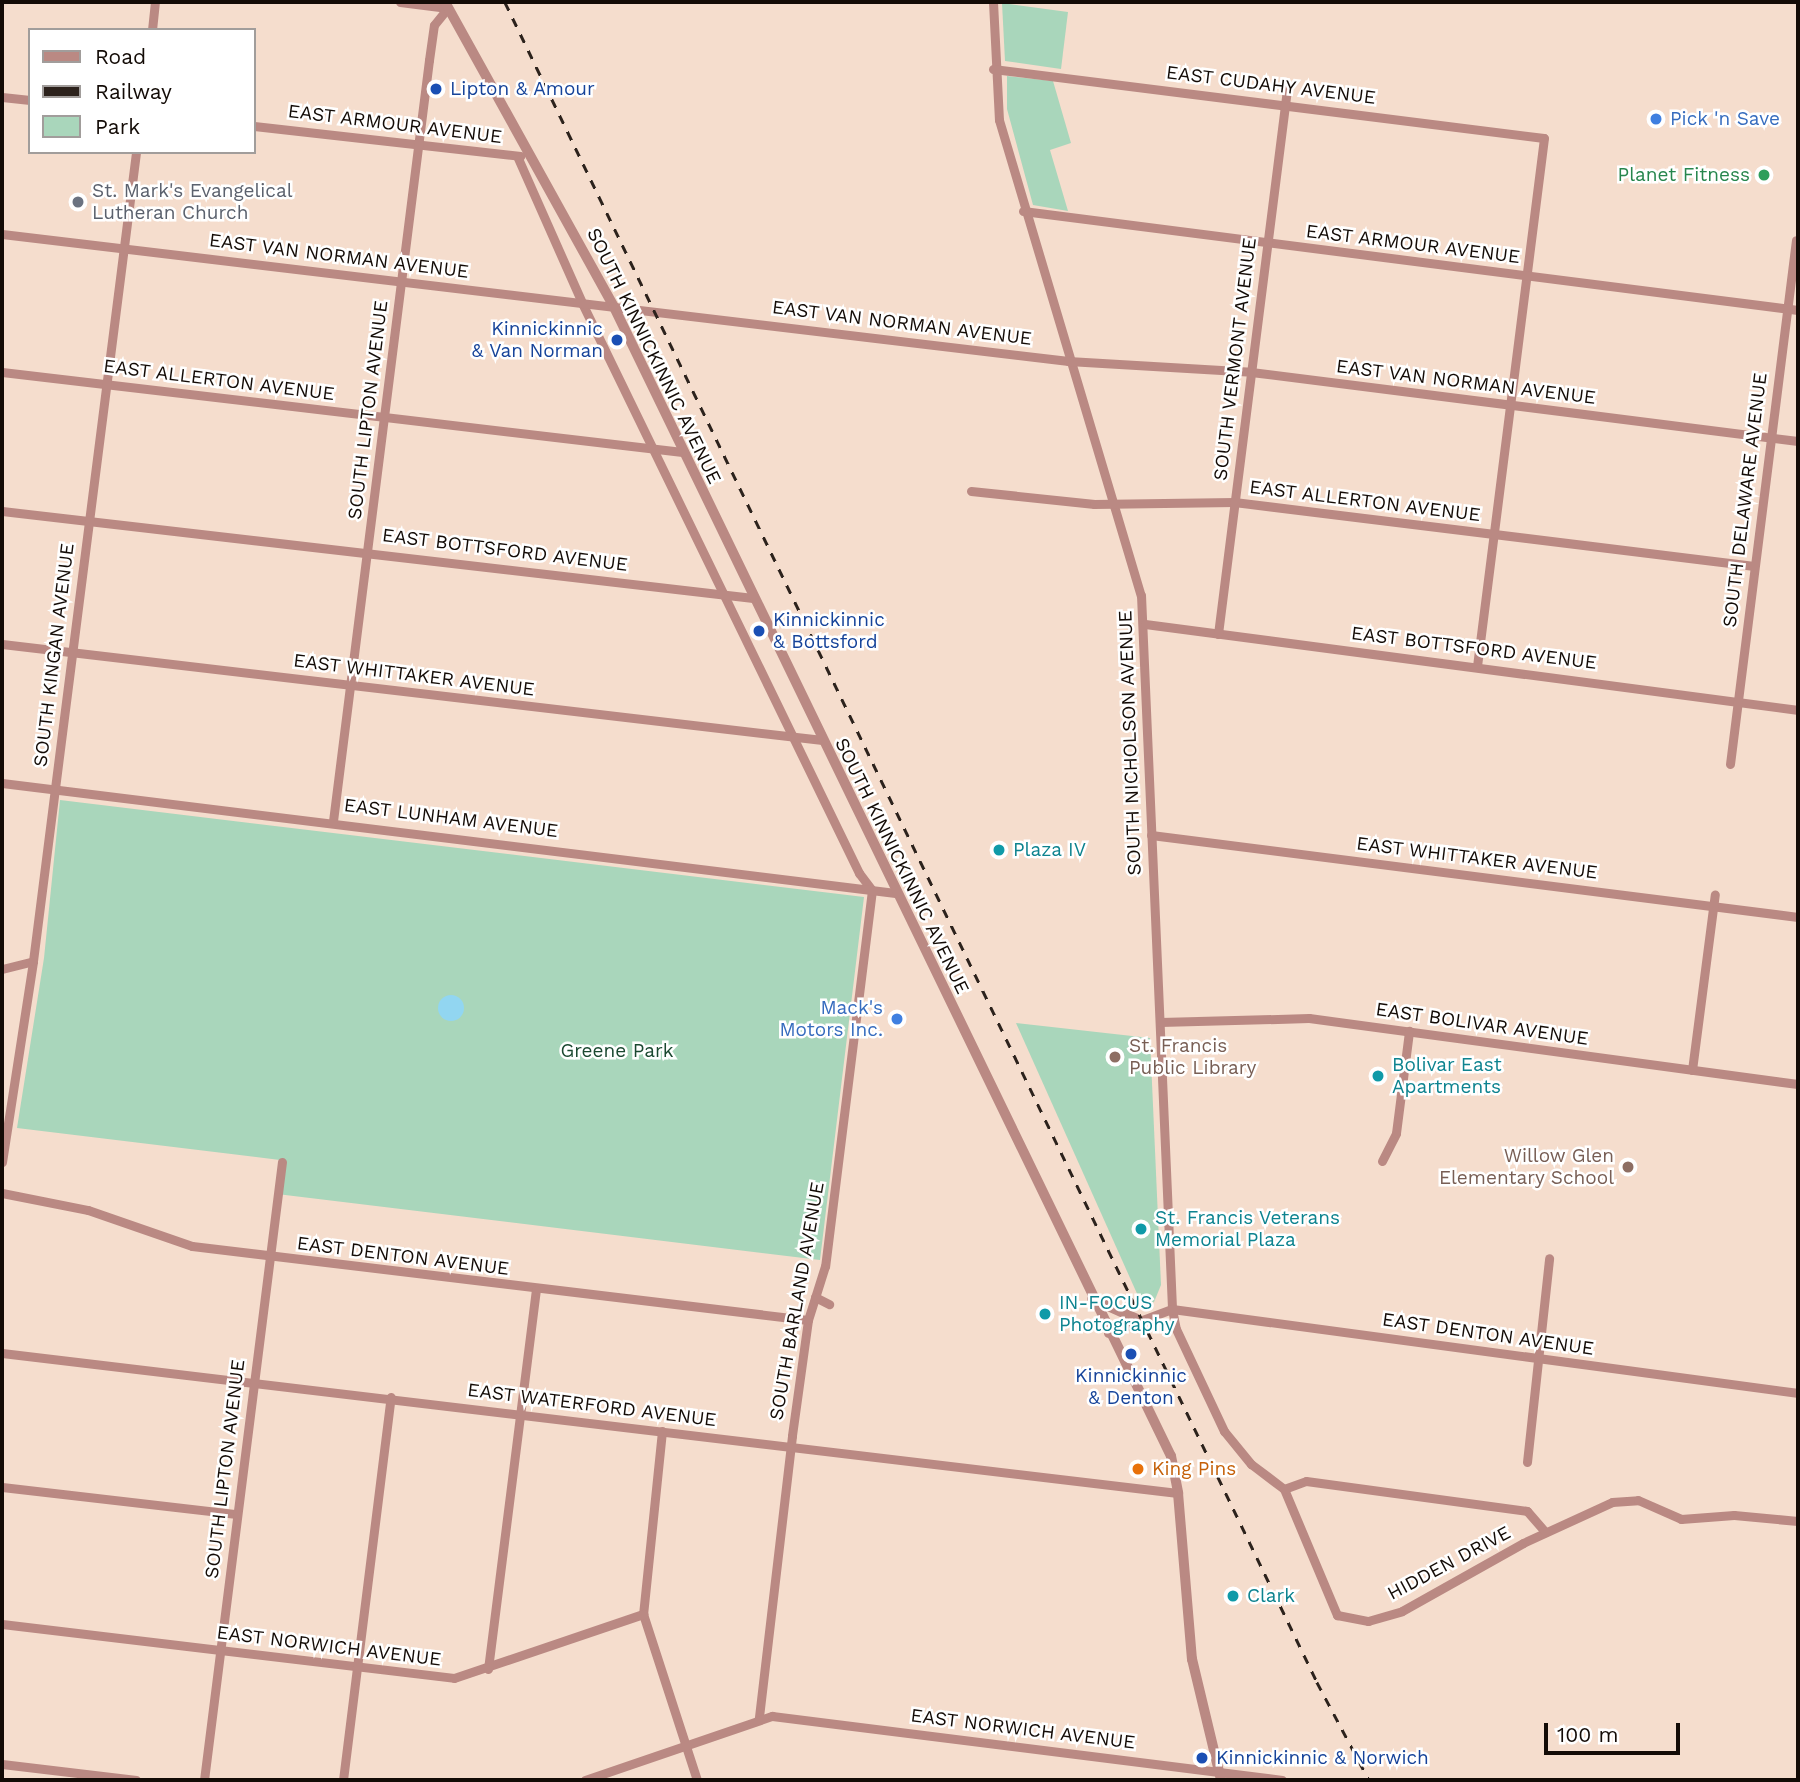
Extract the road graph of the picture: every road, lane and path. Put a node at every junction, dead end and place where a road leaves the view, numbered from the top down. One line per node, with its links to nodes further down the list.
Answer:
1 (155, 2): 5 (street)
2 (400, 2): 4 (street)
3 (993, 2): 6 (street, SOUTH NICHOLSON AVENUE)
4 (447, 5): 12 (street, SOUTH LIPTON AVENUE); 15 (street, SOUTH KINNICKINNIC AVENUE)
5 (152, 28)
6 (993, 69): 10 (street, EAST CUDAHY AVENUE); 16 (street, SOUTH NICHOLSON AVENUE)
7 (1287, 89): 10 (street, SOUTH VERMONT AVENUE)
8 (2, 97): 9 (street)
9 (28, 100)
10 (1285, 104): 19 (street, SOUTH VERMONT AVENUE); 21 (street, EAST CUDAHY AVENUE)
11 (256, 126): 12 (street, EAST ARMOUR AVENUE)
12 (419, 145): 14 (street, EAST ARMOUR AVENUE); 22 (street, SOUTH LIPTON AVENUE)
13 (136, 154): 20 (street, SOUTH KINGAN AVENUE)
14 (517, 156): 15 (street, EAST ARMOUR AVENUE); 23 (street, SOUTH KINNICKINNIC AVENUE)
15 (533, 156): 24 (street, SOUTH KINNICKINNIC AVENUE)
16 (1023, 211): 19 (street, EAST ARMOUR AVENUE); 27 (street, SOUTH NICHOLSON AVENUE)
17 (2, 234): 20 (street, EAST VAN NORMAN AVENUE)
18 (1796, 240): 25 (street, SOUTH DELAWARE AVENUE)
19 (1267, 243): 21 (street, EAST ARMOUR AVENUE); 29 (street, SOUTH VERMONT AVENUE)
20 (124, 248): 22 (street, EAST VAN NORMAN AVENUE); 30 (street, SOUTH KINGAN AVENUE)
21 (1527, 276): 25 (street, EAST ARMOUR AVENUE); 31 (street)
22 (402, 282): 23 (street, EAST VAN NORMAN AVENUE); 32 (street, SOUTH LIPTON AVENUE)
23 (582, 303): 24 (street, EAST VAN NORMAN AVENUE); 35 (street, SOUTH KINNICKINNIC AVENUE)
24 (614, 307): 27 (street, EAST VAN NORMAN AVENUE); 36 (street, SOUTH KINNICKINNIC AVENUE)
25 (1787, 309): 26 (street, EAST ARMOUR AVENUE); 33 (street, SOUTH DELAWARE AVENUE)
26 (1798, 310)
27 (1069, 360): 29 (street, EAST VAN NORMAN AVENUE); 39 (street, SOUTH NICHOLSON AVENUE)
28 (2, 372): 30 (street, EAST ALLERTON AVENUE)
29 (1251, 372): 31 (street, EAST VAN NORMAN AVENUE); 38 (street, SOUTH VERMONT AVENUE)
30 (106, 384): 32 (street, EAST ALLERTON AVENUE); 41 (street, SOUTH KINGAN AVENUE)
31 (1510, 405): 33 (street, EAST VAN NORMAN AVENUE); 42 (street)
32 (384, 416): 35 (street, EAST ALLERTON AVENUE); 43 (street, SOUTH LIPTON AVENUE)
33 (1771, 438): 34 (street, EAST VAN NORMAN AVENUE); 44 (street, SOUTH DELAWARE AVENUE)
34 (1798, 442)
35 (654, 449): 36 (street, EAST ALLERTON AVENUE); 45 (street, SOUTH KINNICKINNIC AVENUE)
36 (682, 453): 46 (street, SOUTH KINNICKINNIC AVENUE)
37 (971, 491): 39 (street, EAST ALLERTON AVENUE)
38 (1234, 502): 39 (street, EAST ALLERTON AVENUE); 42 (street, EAST ALLERTON AVENUE); 48 (street, SOUTH VERMONT AVENUE)
39 (1116, 503): 47 (street, SOUTH NICHOLSON AVENUE)
40 (2, 511): 41 (street, EAST BOTTSFORD AVENUE)
41 (90, 521): 43 (street, EAST BOTTSFORD AVENUE); 50 (street, SOUTH KINGAN AVENUE)
42 (1494, 534): 44 (street, EAST ALLERTON AVENUE); 51 (street)
43 (368, 552): 45 (street, EAST BOTTSFORD AVENUE); 52 (street, SOUTH LIPTON AVENUE)
44 (1755, 566): 53 (street, SOUTH DELAWARE AVENUE)
45 (725, 594): 46 (street, EAST BOTTSFORD AVENUE); 55 (street, SOUTH KINNICKINNIC AVENUE)
46 (753, 598): 56 (street, SOUTH KINNICKINNIC AVENUE)
47 (1145, 624): 48 (street, EAST BOTTSFORD AVENUE); 61 (street, SOUTH NICHOLSON AVENUE)
48 (1218, 634): 51 (street, EAST BOTTSFORD AVENUE)
49 (2, 644): 50 (street, EAST WHITTAKER AVENUE)
50 (74, 653): 52 (street, EAST WHITTAKER AVENUE); 59 (street, SOUTH KINGAN AVENUE)
51 (1477, 666): 53 (street, EAST BOTTSFORD AVENUE)
52 (349, 686): 55 (street, EAST WHITTAKER AVENUE); 60 (street, SOUTH LIPTON AVENUE)
53 (1738, 699): 54 (street, EAST BOTTSFORD AVENUE); 57 (street, SOUTH DELAWARE AVENUE)
54 (1798, 710)
55 (794, 736): 56 (street, EAST WHITTAKER AVENUE); 62 (street, SOUTH KINNICKINNIC AVENUE)
56 (822, 740): 63 (street, SOUTH KINNICKINNIC AVENUE)
57 (1730, 764)
58 (2, 783): 59 (street, EAST LUNHAM AVENUE)
59 (55, 789): 60 (street, EAST LUNHAM AVENUE); 67 (street, SOUTH KINGAN AVENUE)
60 (333, 821): 62 (street, EAST LUNHAM AVENUE)
61 (1151, 835): 65 (street, EAST WHITTAKER AVENUE); 69 (street, SOUTH NICHOLSON AVENUE)
62 (872, 890): 63 (street, EAST LUNHAM AVENUE); 80 (street, SOUTH BARLAND AVENUE)
63 (895, 893): 81 (street, SOUTH KINNICKINNIC AVENUE)
64 (1715, 894): 65 (street)
65 (1713, 906): 66 (street, EAST WHITTAKER AVENUE); 71 (street)
66 (1798, 917)
67 (33, 961): 68 (street); 74 (street, SOUTH KINGAN AVENUE)
68 (2, 969)
69 (1160, 1023): 70 (street, EAST BOLIVAR AVENUE); 83 (street, SOUTH NICHOLSON AVENUE)
70 (1409, 1031): 71 (street, EAST BOLIVAR AVENUE); 73 (street)
71 (1692, 1070): 72 (street, EAST BOLIVAR AVENUE)
72 (1798, 1084)
73 (1382, 1161)
74 (2, 1162)
75 (282, 1162): 77 (street, SOUTH LIPTON AVENUE)
76 (2, 1193): 77 (street, EAST DENTON AVENUE)
77 (270, 1256): 79 (street, EAST DENTON AVENUE); 89 (street, SOUTH LIPTON AVENUE)
78 (1549, 1258): 88 (street)
79 (536, 1290): 85 (street, EAST DENTON AVENUE); 92 (street)
80 (815, 1297): 82 (street); 85 (street, SOUTH BARLAND AVENUE)
81 (1091, 1298): 84 (street); 86 (street, SOUTH KINNICKINNIC AVENUE)
82 (828, 1304)
83 (1172, 1309): 84 (street); 88 (street, EAST DENTON AVENUE); 97 (street)
84 (1137, 1319): 86 (street)
85 (808, 1320): 94 (street, SOUTH BARLAND AVENUE)
86 (1108, 1333): 98 (street, SOUTH KINNICKINNIC AVENUE)
87 (2, 1353): 89 (street, EAST WATERFORD AVENUE)
88 (1535, 1358): 90 (street, EAST DENTON AVENUE); 95 (street)
89 (254, 1381): 91 (street, EAST WATERFORD AVENUE); 99 (street, SOUTH LIPTON AVENUE)
90 (1798, 1393)
91 (391, 1397): 92 (street, EAST WATERFORD AVENUE); 105 (street)
92 (520, 1413): 93 (street, EAST WATERFORD AVENUE); 106 (street)
93 (662, 1431): 94 (street, EAST WATERFORD AVENUE); 102 (street)
94 (791, 1446): 98 (street, EAST WATERFORD AVENUE); 107 (street, SOUTH BARLAND AVENUE)
95 (1527, 1462)
96 (2, 1487): 99 (street)
97 (1284, 1489): 101 (street, HIDDEN DRIVE); 101 (street, HIDDEN DRIVE)
98 (1178, 1493): 110 (street, SOUTH KINNICKINNIC AVENUE)
99 (236, 1514): 104 (street, SOUTH LIPTON AVENUE)
100 (1798, 1521): 101 (street, HIDDEN DRIVE)
101 (1545, 1532)
102 (643, 1614): 106 (street, EAST NORWICH AVENUE); 108 (street)
103 (2, 1624): 104 (street, EAST NORWICH AVENUE)
104 (220, 1651): 105 (street, EAST NORWICH AVENUE); 112 (street, SOUTH LIPTON AVENUE)
105 (356, 1667): 106 (street, EAST NORWICH AVENUE); 113 (street)
106 (488, 1669)
107 (759, 1718): 108 (street); 110 (street, EAST NORWICH AVENUE)
108 (686, 1744): 114 (street); 115 (street)
109 (2, 1764): 111 (street)
110 (1220, 1776): 116 (street, EAST NORWICH AVENUE)
111 (136, 1780)
112 (204, 1780)
113 (343, 1780)
114 (585, 1780)
115 (697, 1780)
116 (1282, 1780)

